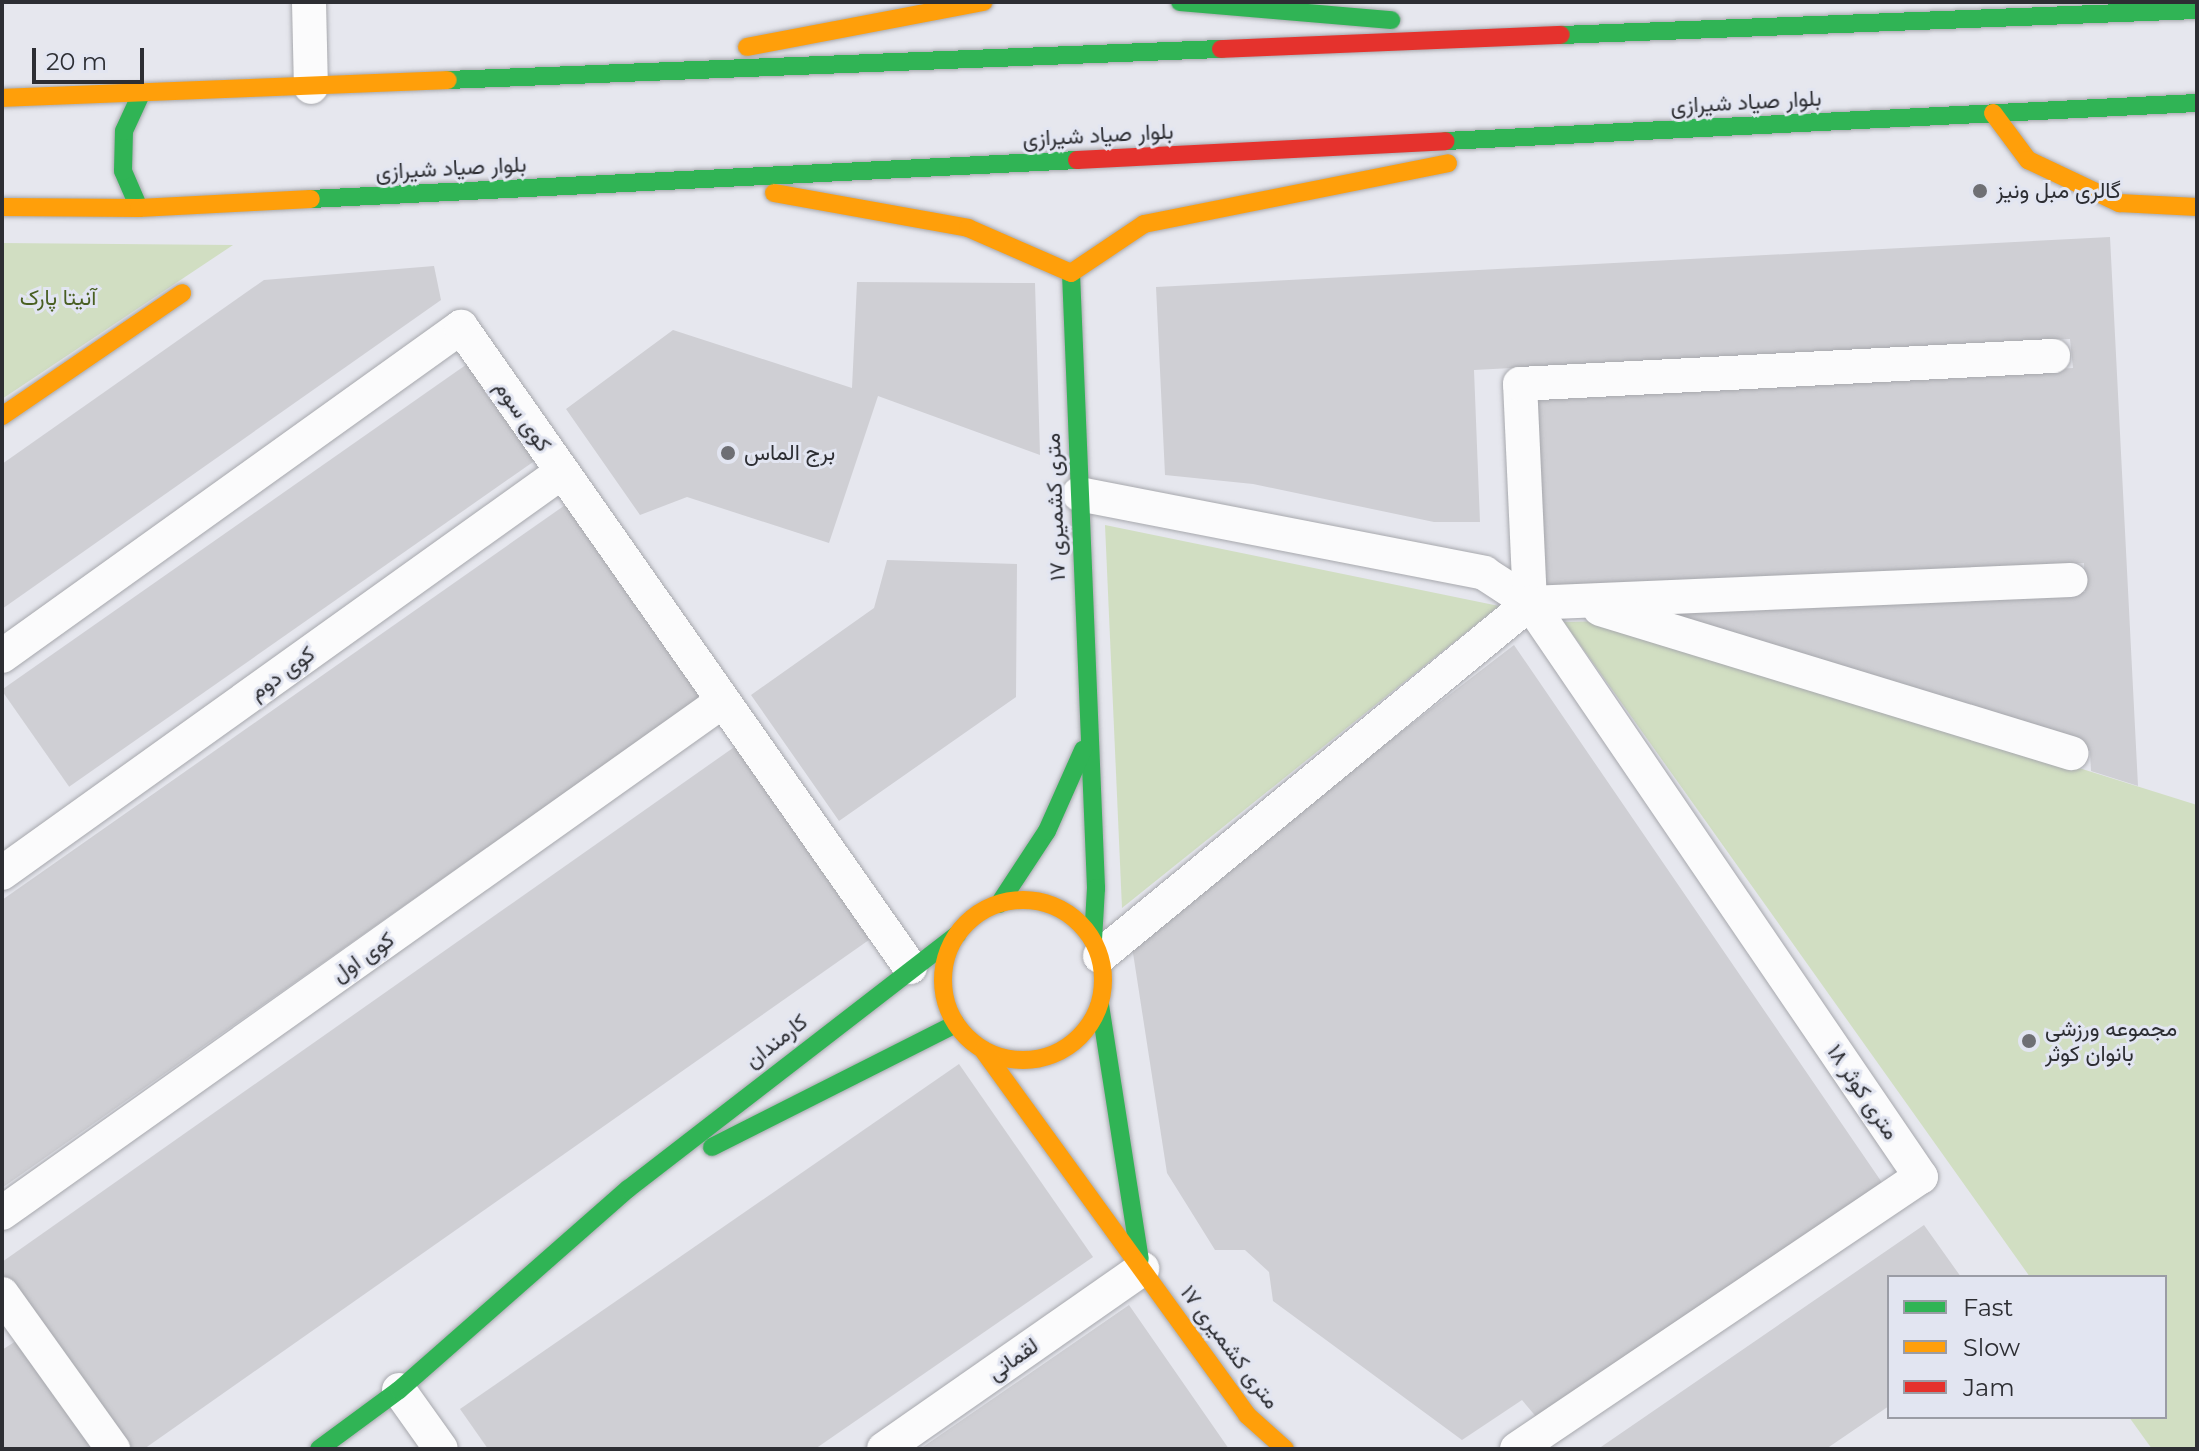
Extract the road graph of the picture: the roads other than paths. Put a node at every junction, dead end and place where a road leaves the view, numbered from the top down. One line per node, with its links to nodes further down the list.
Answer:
1 (309, 2): 10 (street)
2 (984, 2): 9 (main road)
3 (1180, 2): 8 (main road)
4 (1938, 2): 7 (main road)
5 (2161, 6): 6 (main road); 7 (main road)
6 (2197, 10)
7 (1922, 21): 8 (main road)
8 (1572, 36): 9 (main road)
9 (580, 77): 10 (main road)
10 (311, 87): 11 (main road)
11 (141, 94): 12 (main road); 19 (main road)
12 (2, 98)
13 (2197, 103): 14 (main road, بلوار صیاد شیرازی)
14 (1993, 113): 15 (main road, بلوار صیاد شیرازی); 18 (main road)
15 (1597, 134): 16 (main road, بلوار صیاد شیرازی); 20 (main road)
16 (696, 180): 19 (main road, بلوار صیاد شیرازی); 20 (main road)
17 (2, 207): 19 (main road, بلوار صیاد شیرازی)
18 (2197, 207)
19 (139, 208)
20 (1071, 273): 25 (main road, ۱۷ متری کشمیری)
21 (182, 293): 23 (main road)
22 (2053, 356): 28 (street)
23 (2, 416)
24 (562, 472): 29 (street, کوی سوم); 30 (street, کوی سوم); 33 (street, کوی دوم)
25 (1079, 494): 28 (street); 31 (main road, ۱۷ متری کشمیری)
26 (2071, 580): 27 (street)
27 (1577, 602): 28 (street); 32 (street)
28 (1530, 603): 36 (street); 52 (street, ۱۸ متری کوثر)
29 (2, 656)
30 (723, 701): 37 (street, کوی سوم); 42 (street, کوی اول)
31 (1087, 740): 34 (main road); 36 (main road, ۱۷ متری کشمیری)
32 (2071, 753)
33 (2, 873)
34 (999, 904): 35 (main road); 36 (main road)
35 (957, 935): 37 (main road, کارمندان); 39 (main road)
36 (1097, 948): 38 (main road)
37 (910, 967): 41 (main road, کارمندان)
38 (1100, 1005): 40 (main road); 43 (main road)
39 (956, 1024): 40 (main road); 41 (main road, کارمندان)
40 (983, 1050): 43 (main road, ۱۷ متری کشمیری)
41 (628, 1189): 46 (main road, کارمندان)
42 (2, 1213)
43 (1142, 1269): 50 (street, لقمانی); 51 (main road, ۱۷ متری کشمیری)
44 (2, 1294): 45 (street)
45 (12, 1330): 47 (street)
46 (399, 1390): 48 (main road, کارمندان); 49 (street)
47 (113, 1449)
48 (319, 1449)
49 (441, 1449)
50 (884, 1449)
51 (1285, 1449)
52 (1517, 1449)

